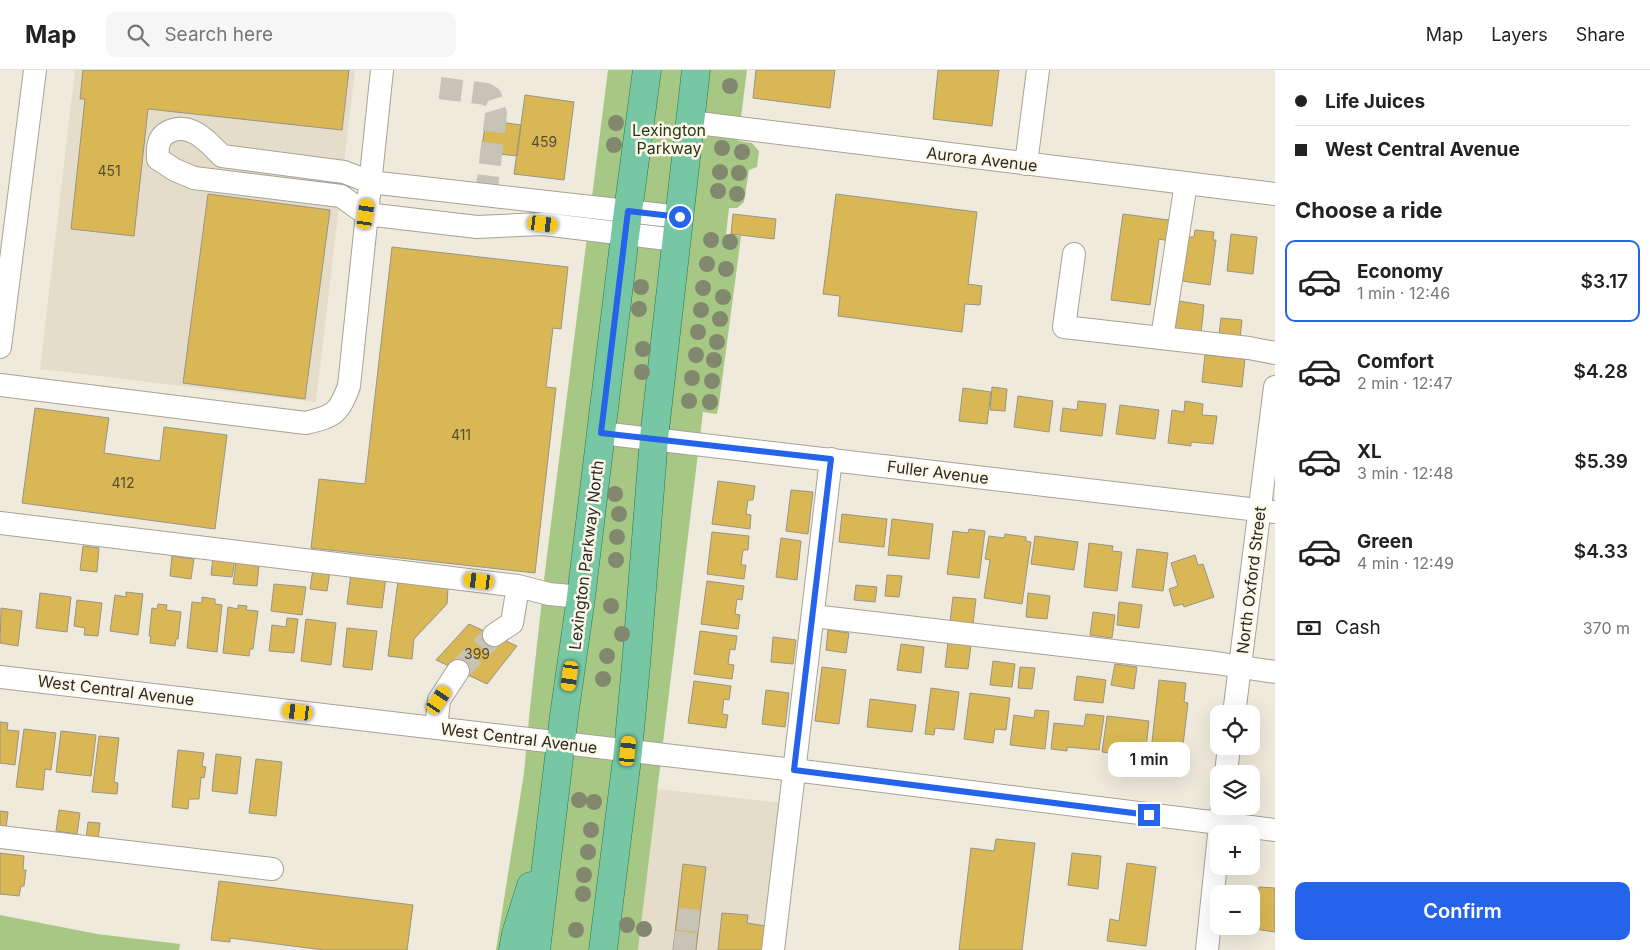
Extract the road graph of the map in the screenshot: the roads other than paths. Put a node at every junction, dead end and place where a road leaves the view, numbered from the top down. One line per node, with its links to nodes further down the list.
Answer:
1 (35, 70): 16 (street)
2 (382, 70): 8 (street)
3 (647, 70): 12 (main road, Lexington Parkway North)
4 (696, 70): 6 (main road)
5 (1038, 70): 7 (street)
6 (690, 122): 7 (street, Aurora Avenue); 13 (main road)
7 (1026, 164): 9 (street, Aurora Avenue)
8 (370, 182): 11 (street); 11 (street); 12 (street)
9 (1186, 183): 10 (street, Aurora Avenue); 15 (street)
10 (1275, 194)
11 (366, 214): 12 (street); 18 (street)
12 (626, 222): 13 (street); 20 (main road, Lexington Parkway North)
13 (678, 229): 21 (main road)
14 (1074, 254): 15 (street)
15 (1162, 338): 17 (street)
16 (0, 347)
17 (1275, 353)
18 (0, 385)
19 (1275, 387): 23 (street, North Oxford Street)
20 (601, 433): 21 (street, Fuller Avenue); 26 (main road, Lexington Parkway North)
21 (654, 438): 22 (street, Fuller Avenue); 36 (main road)
22 (831, 459): 23 (street, Fuller Avenue); 27 (street)
23 (1267, 511): 29 (street, North Oxford Street)
24 (0, 523): 25 (street)
25 (518, 586): 26 (street); 28 (street)
26 (581, 597): 35 (main road, Lexington Parkway North)
27 (812, 616): 29 (street); 37 (street)
28 (494, 635)
29 (1240, 667): 31 (street); 33 (street, North Oxford Street)
30 (458, 671): 34 (street)
31 (1275, 672)
32 (0, 677): 34 (street, West Central Avenue)
33 (1235, 705)
34 (436, 728): 35 (street, West Central Avenue)
35 (561, 742): 36 (street, West Central Avenue); 40 (main road, Lexington Parkway North)
36 (628, 751): 37 (street, West Central Avenue); 46 (main road)
37 (794, 770): 38 (street, West Central Avenue); 47 (street)
38 (1210, 814)
39 (1221, 815): 41 (street, West Central Avenue); 48 (street)
40 (552, 816): 44 (main road); 45 (main road, Lexington Parkway North)
41 (1275, 830)
42 (0, 837): 43 (street)
43 (272, 869)
44 (513, 950)
45 (536, 950)
46 (603, 950)
47 (773, 950)
48 (1207, 950)

